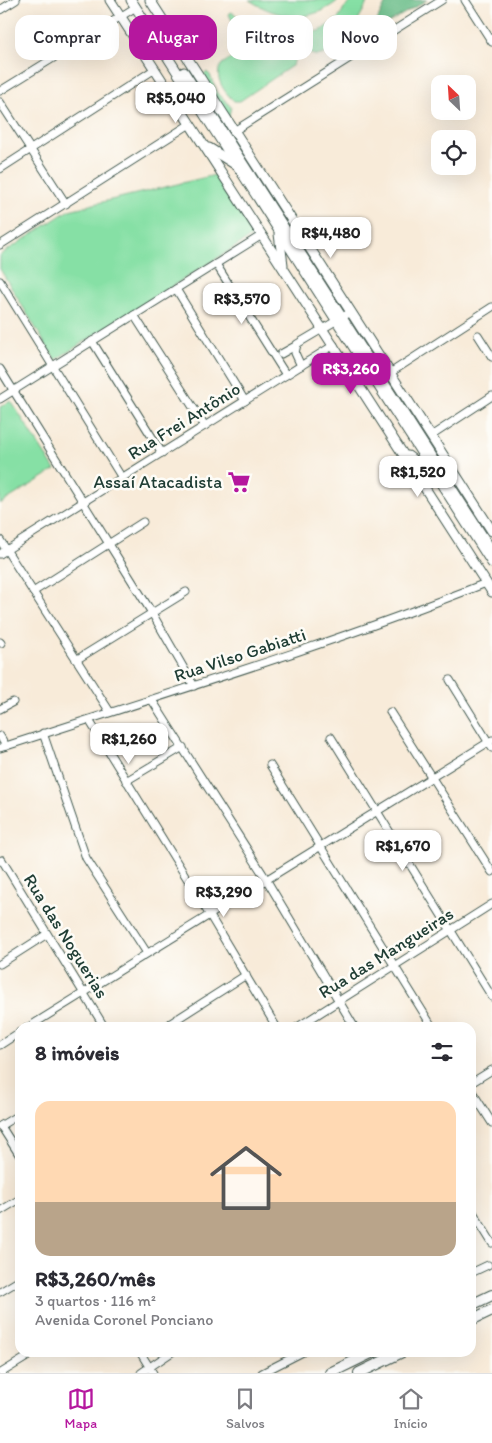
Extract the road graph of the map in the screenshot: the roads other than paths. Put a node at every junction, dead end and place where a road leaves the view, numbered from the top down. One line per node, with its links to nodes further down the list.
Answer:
1 (16, 0): 7 (street)
2 (110, 0): 9 (main road)
3 (150, 0): 13 (main road)
4 (442, 0): 18 (street)
5 (465, 0): 10 (street)
6 (135, 2): 8 (main road); 9 (street); 21 (main road)
7 (0, 10)
8 (145, 15)
9 (121, 16): 14 (main road); 15 (street)
10 (492, 42)
11 (176, 60): 34 (main road)
12 (187, 60): 13 (main road)
13 (192, 65): 18 (main road)
14 (155, 69): 17 (main road); 20 (street)
15 (0, 91)
16 (0, 102): 20 (street)
17 (190, 124): 19 (main road); 23 (street)
18 (234, 131): 32 (main road)
19 (204, 146): 21 (main road); 25 (main road)
20 (30, 150): 22 (street); 23 (street)
21 (236, 165): 24 (main road)
22 (0, 168)
23 (66, 204): 26 (street)
24 (279, 231): 28 (main road); 34 (main road)
25 (262, 236): 27 (street); 28 (main road)
26 (0, 245)
27 (216, 264): 30 (street); 48 (street)
28 (284, 270): 35 (main road)
29 (0, 281): 44 (street)
30 (176, 289): 33 (street); 54 (street)
31 (492, 307): 47 (street)
32 (351, 312): 34 (street); 47 (main road)
33 (134, 315): 38 (street); 56 (street)
34 (339, 319): 35 (street); 37 (main road)
35 (324, 330): 39 (street); 40 (main road)
36 (478, 335): 42 (street)
37 (352, 339): 43 (main road); 51 (main road)
38 (92, 341): 44 (street); 59 (street)
39 (297, 344): 41 (street); 45 (street)
40 (334, 346): 45 (street, Rua Frei Antônio); 49 (main road)
41 (281, 354)
42 (492, 357)
43 (364, 364): 49 (main road); 61 (main road)
44 (52, 366): 50 (street); 60 (street)
45 (301, 366): 48 (street, Rua Frei Antônio)
46 (0, 369): 50 (street)
47 (390, 372): 55 (main road)
48 (286, 375): 54 (street, Rua Frei Antônio)
49 (362, 389): 58 (main road)
50 (13, 390): 53 (street); 62 (street)
51 (389, 391): 55 (main road); 67 (main road)
52 (492, 396): 57 (street)
53 (0, 399)
54 (245, 401): 56 (street, Rua Frei Antônio)
55 (424, 425): 57 (main road)
56 (205, 426): 59 (street, Rua Frei Antônio)
57 (430, 436): 64 (main road)
58 (402, 452): 61 (main road); 70 (main road)
59 (162, 453): 60 (street, Rua Frei Antônio)
60 (122, 478): 62 (street, Rua Frei Antônio)
61 (439, 481): 69 (main road)
62 (83, 502): 66 (street); 68 (street, Rua Frei Antônio)
63 (143, 522): 66 (street)
64 (492, 531)
65 (0, 540): 68 (street)
66 (109, 544): 71 (street); 74 (street)
67 (492, 551)
68 (3, 552): 71 (street)
69 (492, 563)
70 (489, 586): 73 (main road); 77 (street, Rua Vilso Gabiatti)
71 (34, 592): 75 (street)
72 (186, 592): 74 (street)
73 (492, 592)
74 (152, 612): 75 (street); 77 (street)
75 (76, 660): 81 (street)
76 (450, 680): 87 (street)
77 (194, 686): 78 (street, Rua Vilso Gabiatti)
78 (152, 700): 81 (street, Rua Vilso Gabiatti); 89 (street)
79 (13, 702): 80 (street)
80 (0, 710)
81 (110, 712): 83 (street, Rua Vilso Gabiatti)
82 (390, 712): 91 (street)
83 (89, 720): 84 (street, Rua Vilso Gabiatti); 92 (street)
84 (43, 734): 88 (street, Rua Vilso Gabiatti); 102 (street)
85 (0, 736): 88 (street)
86 (331, 737): 93 (street)
87 (491, 744): 91 (street)
88 (3, 747)
89 (183, 747): 92 (street); 97 (street)
90 (270, 765): 94 (street)
91 (432, 778): 93 (street); 96 (street)
92 (126, 781): 99 (street)
93 (377, 811): 94 (street); 100 (street)
94 (319, 847): 97 (street); 104 (street)
95 (1, 861): 101 (street, Rua das Noguerias)
96 (492, 872)
97 (266, 879): 99 (street); 108 (street)
98 (492, 904): 100 (street, Rua das Mangueiras)
99 (210, 914): 102 (street); 105 (street)
100 (452, 930): 104 (street, Rua das Mangueiras); 107 (street)
101 (47, 934): 103 (street); 106 (street, Rua das Noguerias)
102 (146, 953): 106 (street)
103 (0, 964)
104 (395, 965): 108 (street, Rua das Mangueiras); 115 (street)
105 (246, 975): 111 (street); 112 (street)
106 (83, 992): 109 (street); 110 (street, Rua das Noguerias)
107 (492, 997)
108 (338, 1000): 113 (street, Rua das Mangueiras); 114 (street)
109 (36, 1022)
110 (101, 1022)
111 (172, 1022)
112 (273, 1022)
113 (305, 1022)
114 (351, 1022)
115 (429, 1022)
116 (15, 1035): 117 (street)
117 (0, 1045)
118 (492, 1070): 119 (street)
119 (476, 1080)
120 (476, 1098): 122 (street)
121 (15, 1117): 123 (street)
122 (492, 1123)
123 (1, 1126): 124 (street)
124 (15, 1148)
125 (15, 1202): 126 (street)
126 (0, 1211)
127 (476, 1218): 128 (street)
128 (492, 1243)
129 (488, 1265): 130 (street)
130 (476, 1271)
131 (15, 1283): 132 (street)
132 (0, 1292)
133 (492, 1295): 134 (highway)
134 (476, 1303)
135 (492, 1310): 136 (highway)
136 (476, 1318)
137 (27, 1357): 144 (street)
138 (143, 1357): 143 (street)
139 (166, 1357): 143 (street)
140 (293, 1357): 146 (street)
141 (363, 1357): 147 (highway)
142 (392, 1357): 148 (highway)
143 (151, 1370): 145 (street)
144 (1, 1373)
145 (141, 1373)
146 (262, 1373)
147 (330, 1373)
148 (359, 1373)

